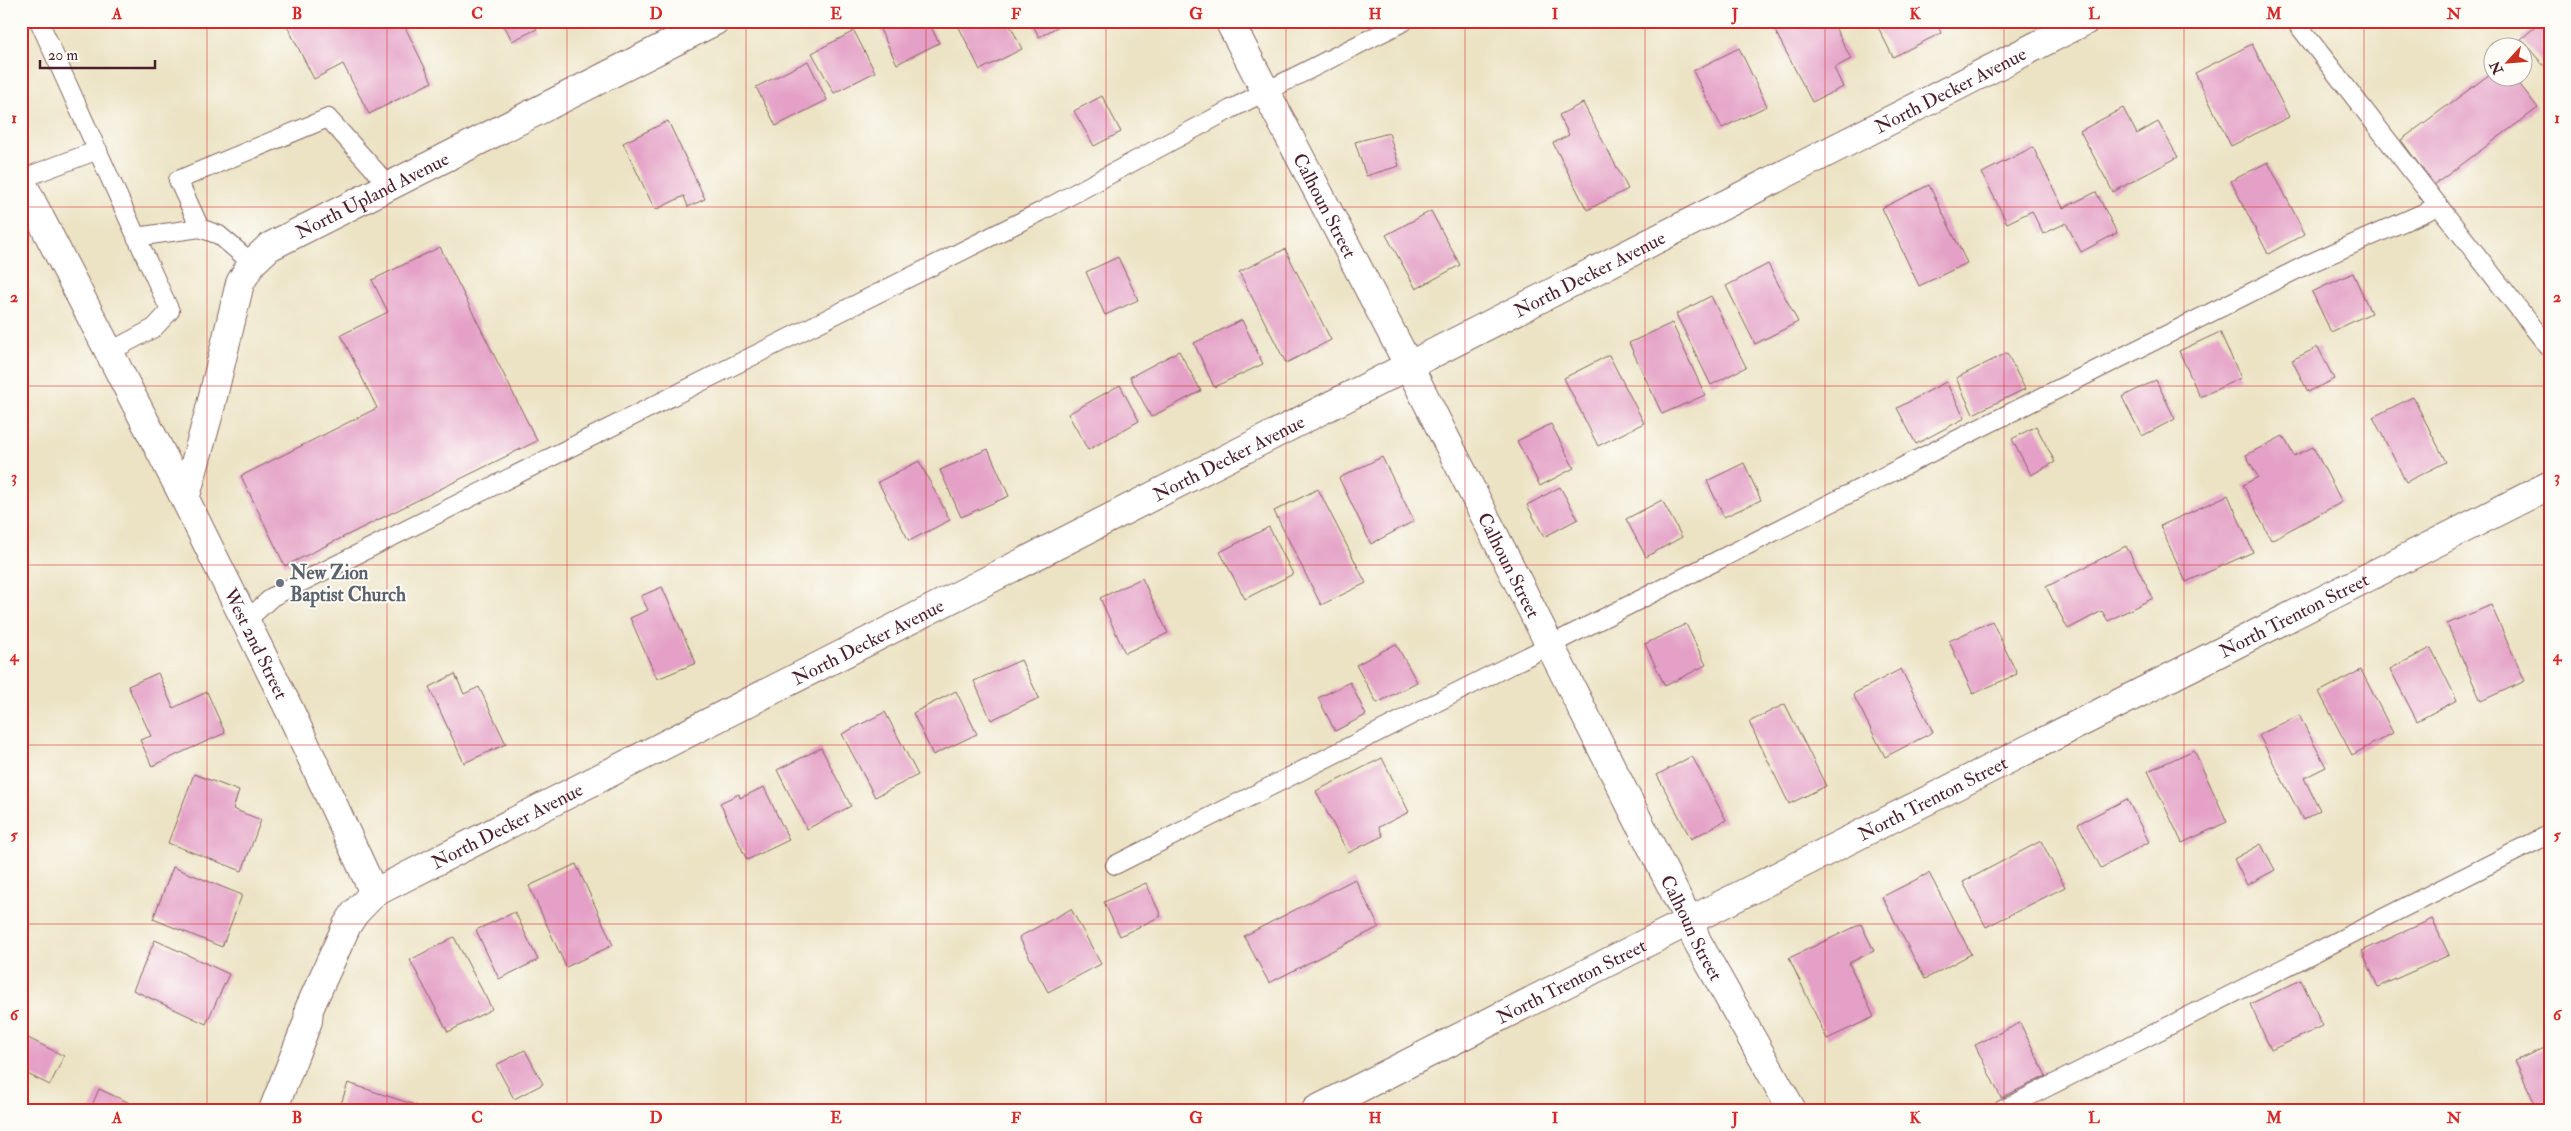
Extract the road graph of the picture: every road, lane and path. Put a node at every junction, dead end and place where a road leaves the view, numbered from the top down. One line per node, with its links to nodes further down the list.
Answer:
1 (39, 21): 8 (lane)
2 (715, 21): 10 (street, North Upland Avenue)
3 (1229, 21): 7 (street, Calhoun Street)
4 (1405, 21): 7 (lane)
5 (2085, 21): 17 (street, North Decker Avenue)
6 (2295, 21): 11 (lane)
7 (1265, 93): 17 (street, Calhoun Street); 20 (lane)
8 (98, 150): 9 (lane); 13 (lane)
9 (21, 180): 16 (street, West 2nd Street)
10 (390, 187): 12 (lane); 14 (street, North Upland Avenue)
11 (2439, 206): 15 (lane); 21 (lane)
12 (200, 228): 13 (lane); 14 (lane)
13 (136, 236): 16 (lane)
14 (252, 263): 19 (street, North Upland Avenue)
15 (2550, 349)
16 (109, 352): 19 (street, West 2nd Street)
17 (1409, 366): 21 (street, Calhoun Street); 24 (street, North Decker Avenue)
18 (2550, 484): 25 (street, North Trenton Street)
19 (185, 499): 20 (street, West 2nd Street)
20 (245, 622): 24 (street, West 2nd Street)
21 (1549, 645): 23 (lane); 25 (street, Calhoun Street)
22 (2550, 834): 29 (lane)
23 (1115, 865)
24 (374, 894): 26 (street)
25 (1689, 921): 27 (street, North Trenton Street); 28 (street, Calhoun Street)
26 (273, 1110)
27 (1316, 1110)
28 (1792, 1110)
29 (2002, 1110)

